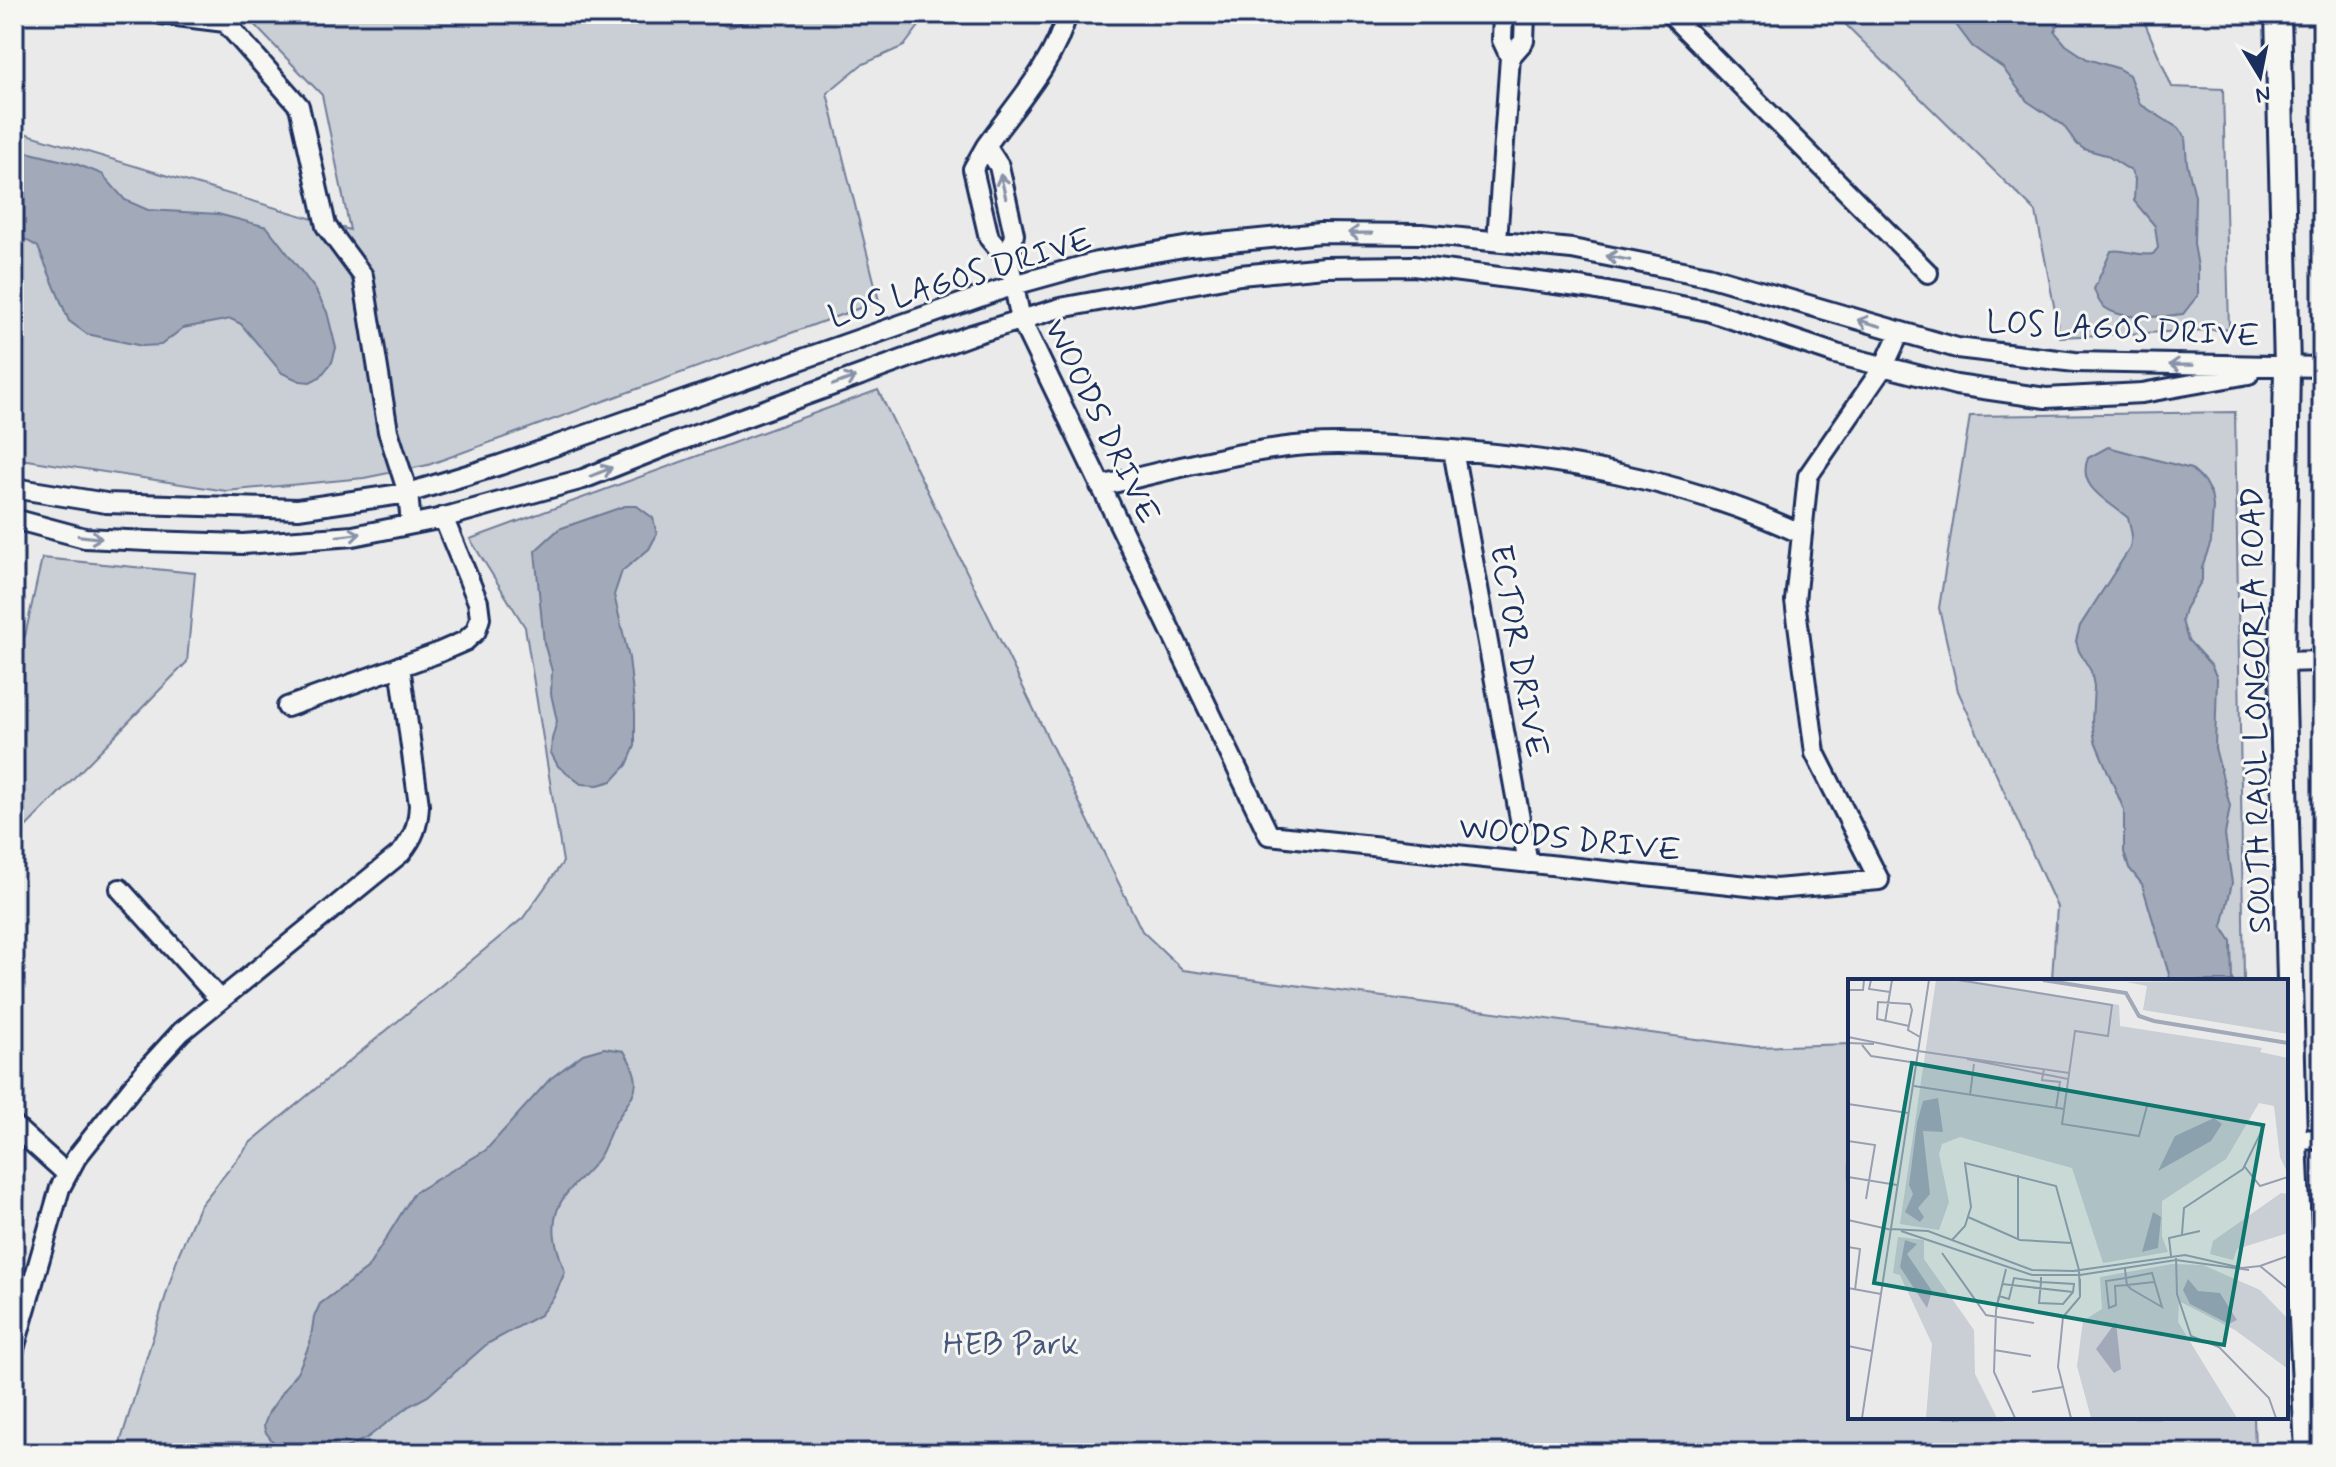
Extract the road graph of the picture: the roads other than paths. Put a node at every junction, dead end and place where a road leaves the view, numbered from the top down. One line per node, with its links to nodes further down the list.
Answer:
1 (161, 14): 21 (street)
2 (1067, 14): 8 (street)
3 (1503, 14): 7 (street)
4 (1525, 14): 7 (street)
5 (1670, 14): 11 (street)
6 (2278, 14): 16 (main road, SOUTH RAUL LONGORIA ROAD)
7 (1510, 57): 9 (street)
8 (986, 146): 10 (street, one-way to 8); 10 (street)
9 (1497, 241): 12 (street, LOS LAGOS DRIVE, one-way to 12); 14 (street, LOS LAGOS DRIVE, one-way to 9)
10 (1009, 262): 12 (street, WOODS DRIVE)
11 (1928, 273)
12 (1014, 285): 13 (street, WOODS DRIVE); 21 (street, LOS LAGOS DRIVE)
13 (1021, 320): 15 (street, LOS LAGOS DRIVE); 19 (street, WOODS DRIVE); 22 (street, LOS LAGOS DRIVE, one-way to 13)
14 (1900, 332): 15 (street, WOODS DRIVE); 16 (street, LOS LAGOS DRIVE, one-way to 14)
15 (1884, 366): 16 (street, LOS LAGOS DRIVE); 25 (street, WOODS DRIVE)
16 (2287, 367): 17 (street); 27 (main road, SOUTH RAUL LONGORIA ROAD)
17 (2322, 367)
18 (1453, 450): 19 (street); 25 (street); 30 (street, ECTOR DRIVE)
19 (1100, 486): 30 (street, WOODS DRIVE)
20 (14, 488): 21 (street, LOS LAGOS DRIVE)
21 (408, 493): 24 (street)
22 (443, 517): 24 (street, LOS LAGOS DRIVE); 28 (street)
23 (14, 519): 24 (street, LOS LAGOS DRIVE, one-way to 24)
24 (411, 524)
25 (1802, 534): 30 (street, WOODS DRIVE)
26 (2322, 661): 27 (street)
27 (2282, 662): 35 (main road, SOUTH RAUL LONGORIA ROAD)
28 (400, 666): 29 (street); 32 (street)
29 (287, 707)
30 (1528, 863)
31 (120, 889): 32 (street)
32 (220, 1000): 36 (street)
33 (14, 1126): 36 (street)
34 (2322, 1139): 35 (street)
35 (2294, 1140): 38 (main road, SOUTH RAUL LONGORIA ROAD)
36 (66, 1173): 37 (street)
37 (14, 1349)
38 (2308, 1453)

